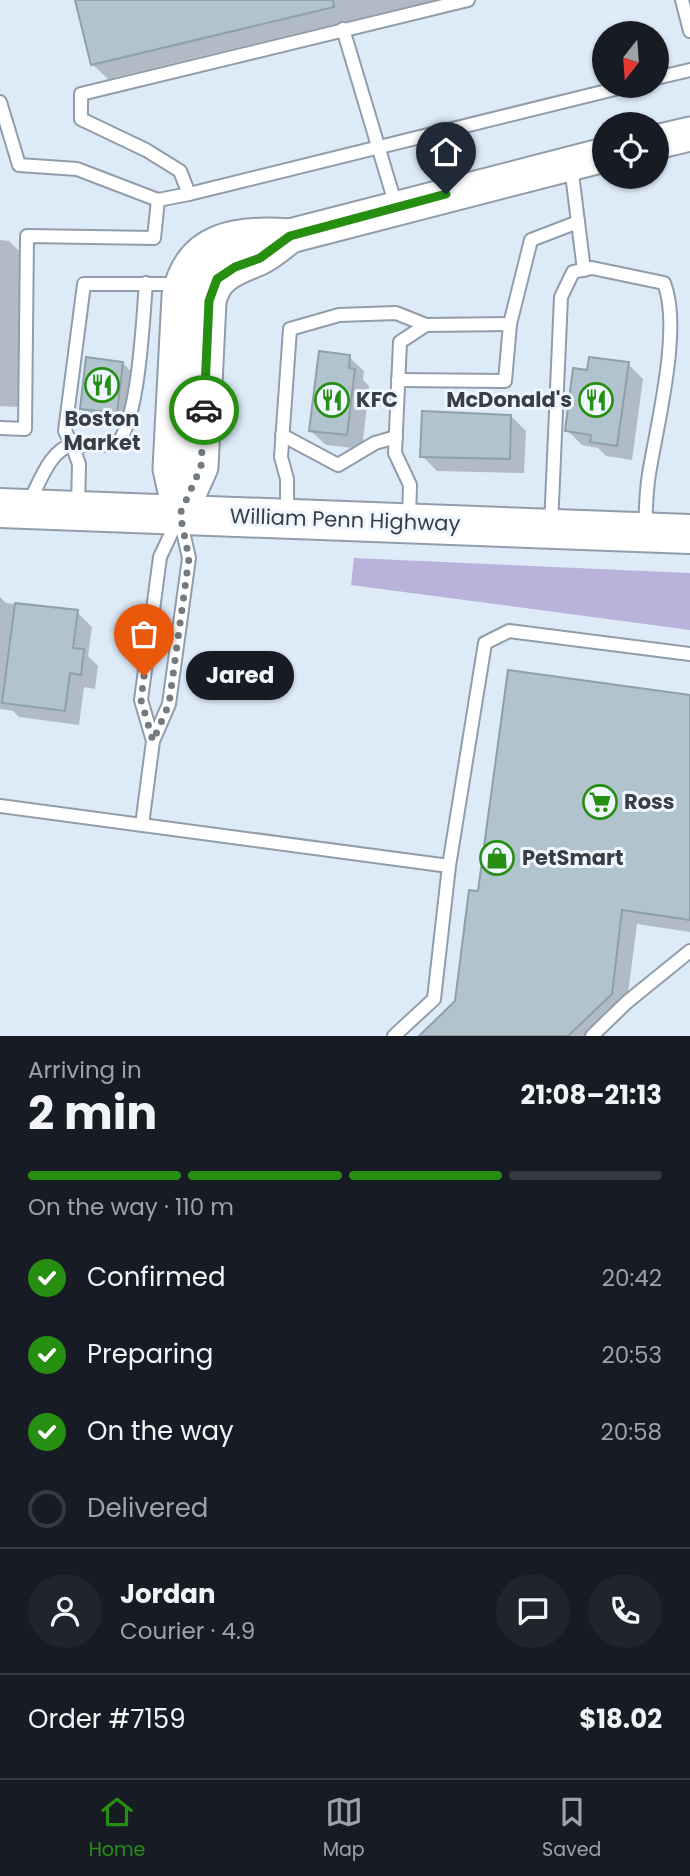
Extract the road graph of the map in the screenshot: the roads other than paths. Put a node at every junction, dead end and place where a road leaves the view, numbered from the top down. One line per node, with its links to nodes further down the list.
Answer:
1 (468, 0): 3 (lane)
2 (681, 0): 4 (lane)
3 (343, 29): 11 (lane); 14 (lane)
4 (690, 31)
5 (690, 70): 6 (lane)
6 (669, 75)
7 (592, 95): 11 (lane)
8 (0, 102): 15 (lane)
9 (690, 134): 10 (main road)
10 (669, 139)
11 (377, 148): 14 (lane); 16 (lane)
12 (592, 158): 13 (main road)
13 (570, 163): 16 (main road); 17 (lane)
14 (189, 194): 15 (lane)
15 (158, 200): 24 (lane)
16 (396, 206): 19 (main road)
17 (578, 222): 18 (lane); 21 (lane)
18 (578, 271): 33 (lane); 34 (lane)
19 (199, 282): 20 (lane); 30 (main road)
20 (146, 283): 27 (lane); 27 (lane)
21 (510, 324): 22 (lane); 23 (lane)
22 (426, 325): 23 (lane); 25 (lane)
23 (398, 380): 26 (lane)
24 (0, 428)
25 (282, 435): 26 (lane); 31 (lane)
26 (396, 437): 32 (lane)
27 (72, 445): 28 (lane); 29 (lane)
28 (13, 508): 29 (highway, William Penn Highway)
29 (78, 510): 30 (highway, William Penn Highway)
30 (180, 514): 31 (highway, William Penn Highway); 37 (lane); 37 (lane)
31 (287, 518): 32 (highway, William Penn Highway)
32 (408, 523): 33 (highway, William Penn Highway)
33 (551, 528): 34 (highway, William Penn Highway)
34 (644, 532): 35 (highway, William Penn Highway)
35 (690, 534)
36 (690, 654): 40 (lane)
37 (153, 741): 39 (lane)
38 (0, 806): 39 (lane)
39 (142, 825): 40 (lane)
40 (449, 866): 42 (lane)
41 (690, 951): 43 (lane)
42 (394, 1036)
43 (592, 1036)

